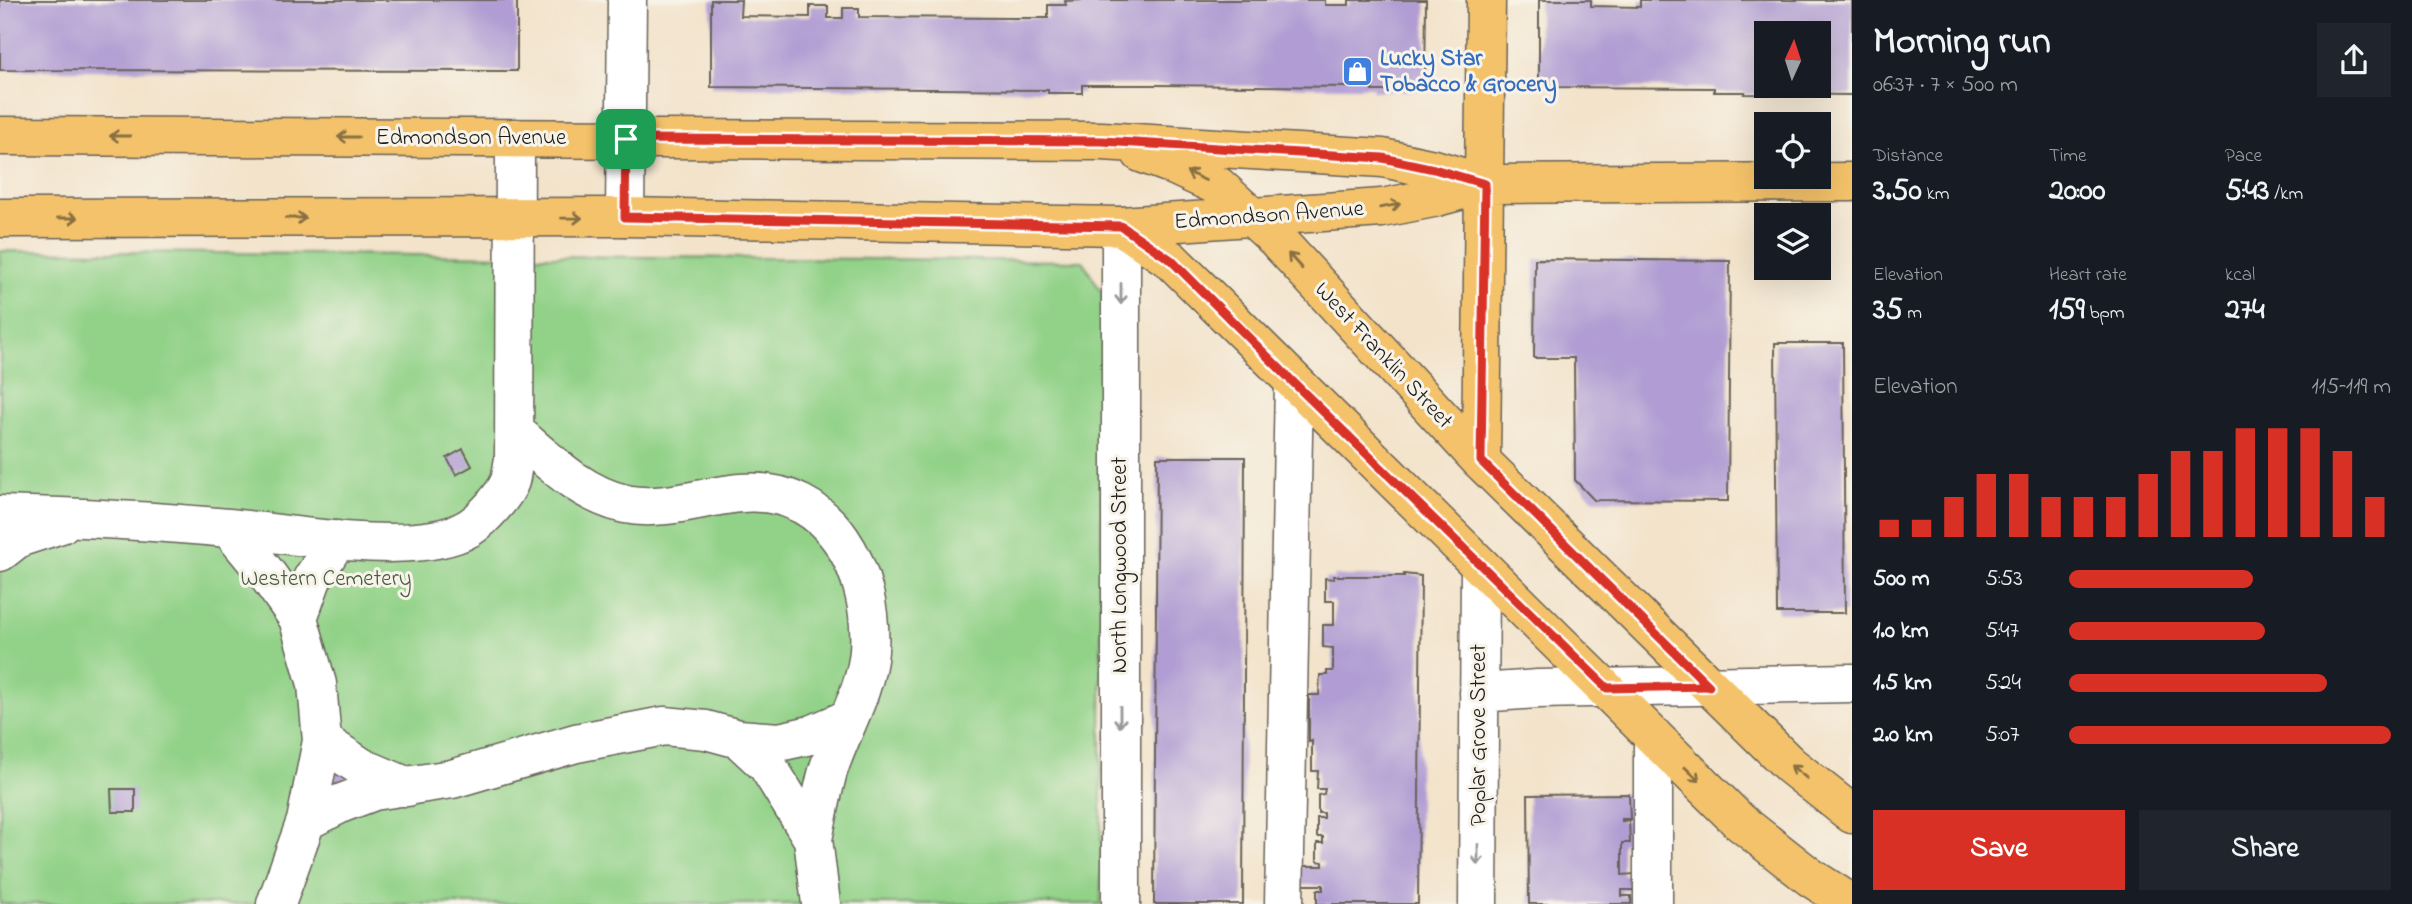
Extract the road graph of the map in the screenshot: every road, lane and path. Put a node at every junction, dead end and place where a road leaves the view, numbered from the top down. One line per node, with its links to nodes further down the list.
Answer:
1 (627, 0): 5 (street)
2 (1486, 0): 8 (main road)
3 (0, 136): 4 (main road, Edmondson Avenue, one-way to 3)
4 (515, 138): 5 (main road, Edmondson Avenue); 12 (street)
5 (626, 139): 6 (main road, Edmondson Avenue); 9 (street)
6 (1102, 141): 8 (main road, Edmondson Avenue); 10 (main road, West Franklin Street, one-way to 6)
7 (1852, 182): 8 (main road, Edmondson Avenue)
8 (1485, 184): 10 (main road, Edmondson Avenue, one-way to 8); 16 (main road)
9 (625, 217): 12 (main road, Edmondson Avenue, one-way to 9); 13 (main road, Edmondson Avenue)
10 (1249, 217): 13 (main road, Edmondson Avenue); 16 (main road, West Franklin Street, one-way to 10)
11 (0, 218): 12 (main road, Edmondson Avenue, one-way to 12)
12 (514, 219): 15 (street)
13 (1121, 226): 14 (main road); 38 (street, North Longwood Street, one-way to 38)
14 (1294, 383): 22 (main road); 39 (street)
15 (515, 432): 20 (street); 28 (street)
16 (1481, 461): 25 (main road, West Franklin Street)
17 (0, 514): 18 (street)
18 (80, 517): 19 (street); 21 (street)
19 (229, 528): 20 (street); 23 (street)
20 (337, 540): 23 (street)
21 (0, 552)
22 (1480, 566): 26 (main road); 27 (street, Poplar Grove Street)
23 (298, 618): 31 (street)
24 (1852, 683): 25 (street)
25 (1709, 686): 26 (street); 33 (main road, West Franklin Street, one-way to 25)
26 (1607, 688): 27 (street); 29 (main road)
27 (1479, 693): 40 (street, Poplar Grove Street, one-way to 40)
28 (848, 719): 30 (street); 35 (street)
29 (1653, 736): 41 (street); 42 (main road, one-way to 42)
30 (739, 739): 32 (street); 35 (street)
31 (322, 741): 32 (street); 34 (street)
32 (408, 787): 34 (street)
33 (1852, 814)
34 (306, 821): 36 (street)
35 (813, 839): 37 (street)
36 (276, 904)
37 (821, 904)
38 (1121, 904)
39 (1284, 904)
40 (1478, 904)
41 (1653, 904)
42 (1852, 904)

